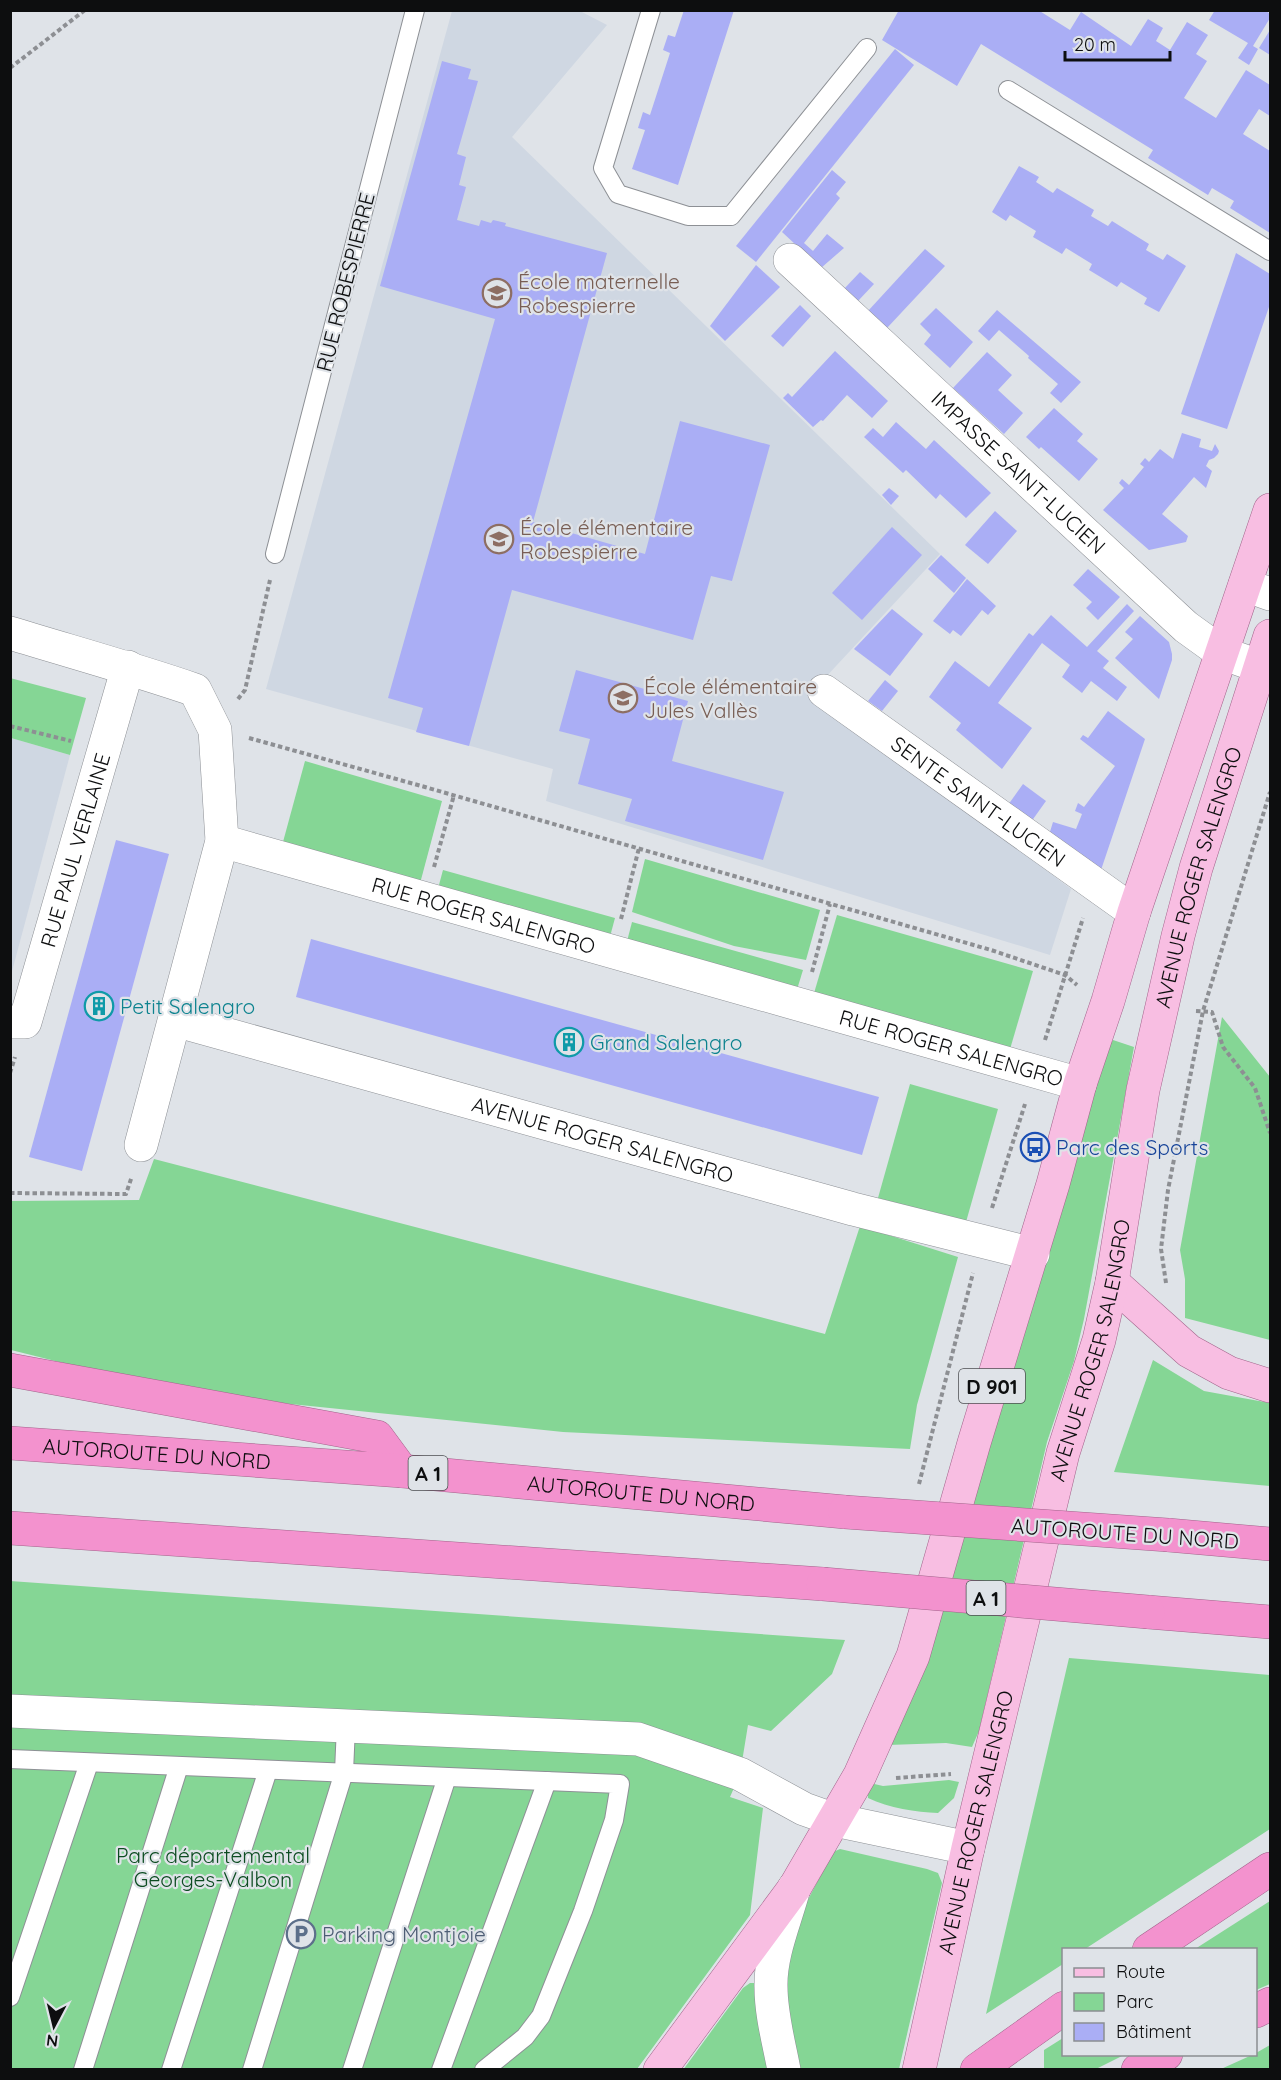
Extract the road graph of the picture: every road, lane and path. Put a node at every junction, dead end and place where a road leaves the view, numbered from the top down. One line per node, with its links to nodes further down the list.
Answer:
1 (85, 10): 5 (path)
2 (415, 10): 10 (lane, RUE ROBESPIERRE)
3 (651, 10): 4 (lane)
4 (867, 48)
5 (10, 68)
6 (1008, 90): 7 (lane)
7 (1270, 251)
8 (790, 260): 14 (street, IMPASSE SAINT-LUCIEN)
9 (1270, 510): 11 (main road, AVENUE ROGER SALENGRO / D 901)
10 (276, 554): 19 (path)
11 (1258, 590): 14 (main road, AVENUE ROGER SALENGRO / D 901)
12 (10, 633): 15 (street)
13 (1270, 636): 16 (main road, AVENUE ROGER SALENGRO)
14 (1222, 653): 16 (street, IMPASSE SAINT-LUCIEN); 28 (main road, AVENUE ROGER SALENGRO / D 901)
15 (128, 667): 19 (street); 20 (street, RUE PAUL VERLAINE)
16 (1261, 667): 33 (main road, AVENUE ROGER SALENGRO)
17 (824, 691): 25 (street, SENTE SAINT-LUCIEN)
18 (10, 726): 20 (path)
19 (215, 730): 22 (path); 23 (street)
20 (104, 749): 36 (street, RUE PAUL VERLAINE)
21 (1270, 792): 34 (path)
22 (454, 795): 24 (path); 26 (path)
23 (222, 841): 26 (street, RUE ROGER SALENGRO); 35 (street)
24 (639, 848): 27 (path); 29 (path)
25 (1094, 884): 28 (street, SENTE SAINT-LUCIEN); 30 (path)
26 (425, 898): 29 (street, RUE ROGER SALENGRO)
27 (830, 904): 30 (path); 32 (path)
28 (1134, 912): 31 (main road, AVENUE ROGER SALENGRO / D 901)
29 (613, 951): 32 (street, RUE ROGER SALENGRO)
30 (1065, 975): 31 (path); 37 (path)
31 (1108, 1001): 38 (main road, AVENUE ROGER SALENGRO / D 901)
32 (803, 1005): 37 (street, RUE ROGER SALENGRO)
33 (1162, 1008): 34 (path); 46 (main road, AVENUE ROGER SALENGRO)
34 (1203, 1011): 39 (path); 47 (path)
35 (175, 1020): 42 (street); 44 (street, AVENUE ROGER SALENGRO)
36 (10, 1022)
37 (1035, 1071): 38 (street, RUE ROGER SALENGRO); 44 (path)
38 (1080, 1084): 45 (main road, AVENUE ROGER SALENGRO / D 901)
39 (1262, 1108): 40 (path); 41 (path)
40 (1270, 1108)
41 (1270, 1133)
42 (141, 1145): 43 (path)
43 (10, 1193)
44 (981, 1241): 45 (street, AVENUE ROGER SALENGRO); 52 (path)
45 (1033, 1254): 63 (main road, AVENUE ROGER SALENGRO / D 901)
46 (1112, 1282): 49 (main road); 65 (main road, AVENUE ROGER SALENGRO)
47 (1167, 1286)
48 (10, 1370): 51 (highway)
49 (1270, 1386)
50 (10, 1443): 51 (highway, AUTOROUTE DU NORD / A 1)
51 (402, 1471): 54 (highway, AUTOROUTE DU NORD / A 1, bridge)
52 (919, 1484)
53 (10, 1528): 55 (highway, A 1, bridge)
54 (1270, 1544)
55 (1270, 1622)
56 (10, 1711): 57 (street)
57 (346, 1726): 62 (lane); 67 (street)
58 (10, 1760): 59 (lane)
59 (89, 1763): 60 (lane); 72 (lane)
60 (179, 1766): 61 (lane); 75 (lane)
61 (268, 1770): 62 (lane); 76 (lane)
62 (344, 1772): 64 (lane); 77 (lane)
63 (860, 1775): 65 (path); 67 (main road, AVENUE ROGER SALENGRO / D 901)
64 (447, 1777): 66 (lane); 78 (lane)
65 (984, 1780): 68 (main road, AVENUE ROGER SALENGRO)
66 (547, 1781): 79 (lane); 80 (lane)
67 (835, 1820): 68 (street); 70 (main road, AVENUE ROGER SALENGRO / D 901)
68 (968, 1848): 83 (main road, AVENUE ROGER SALENGRO)
69 (1270, 1869): 71 (highway)
70 (795, 1887): 81 (main road, AVENUE ROGER SALENGRO / D 901); 82 (street)
71 (1152, 1948)
72 (10, 1997)
73 (1060, 2010): 84 (highway)
74 (1164, 2056): 85 (highway)
75 (83, 2070)
76 (171, 2070)
77 (252, 2070)
78 (352, 2070)
79 (441, 2070)
80 (484, 2070)
81 (660, 2070)
82 (784, 2070)
83 (919, 2070)
84 (977, 2070)
85 (1138, 2070)

